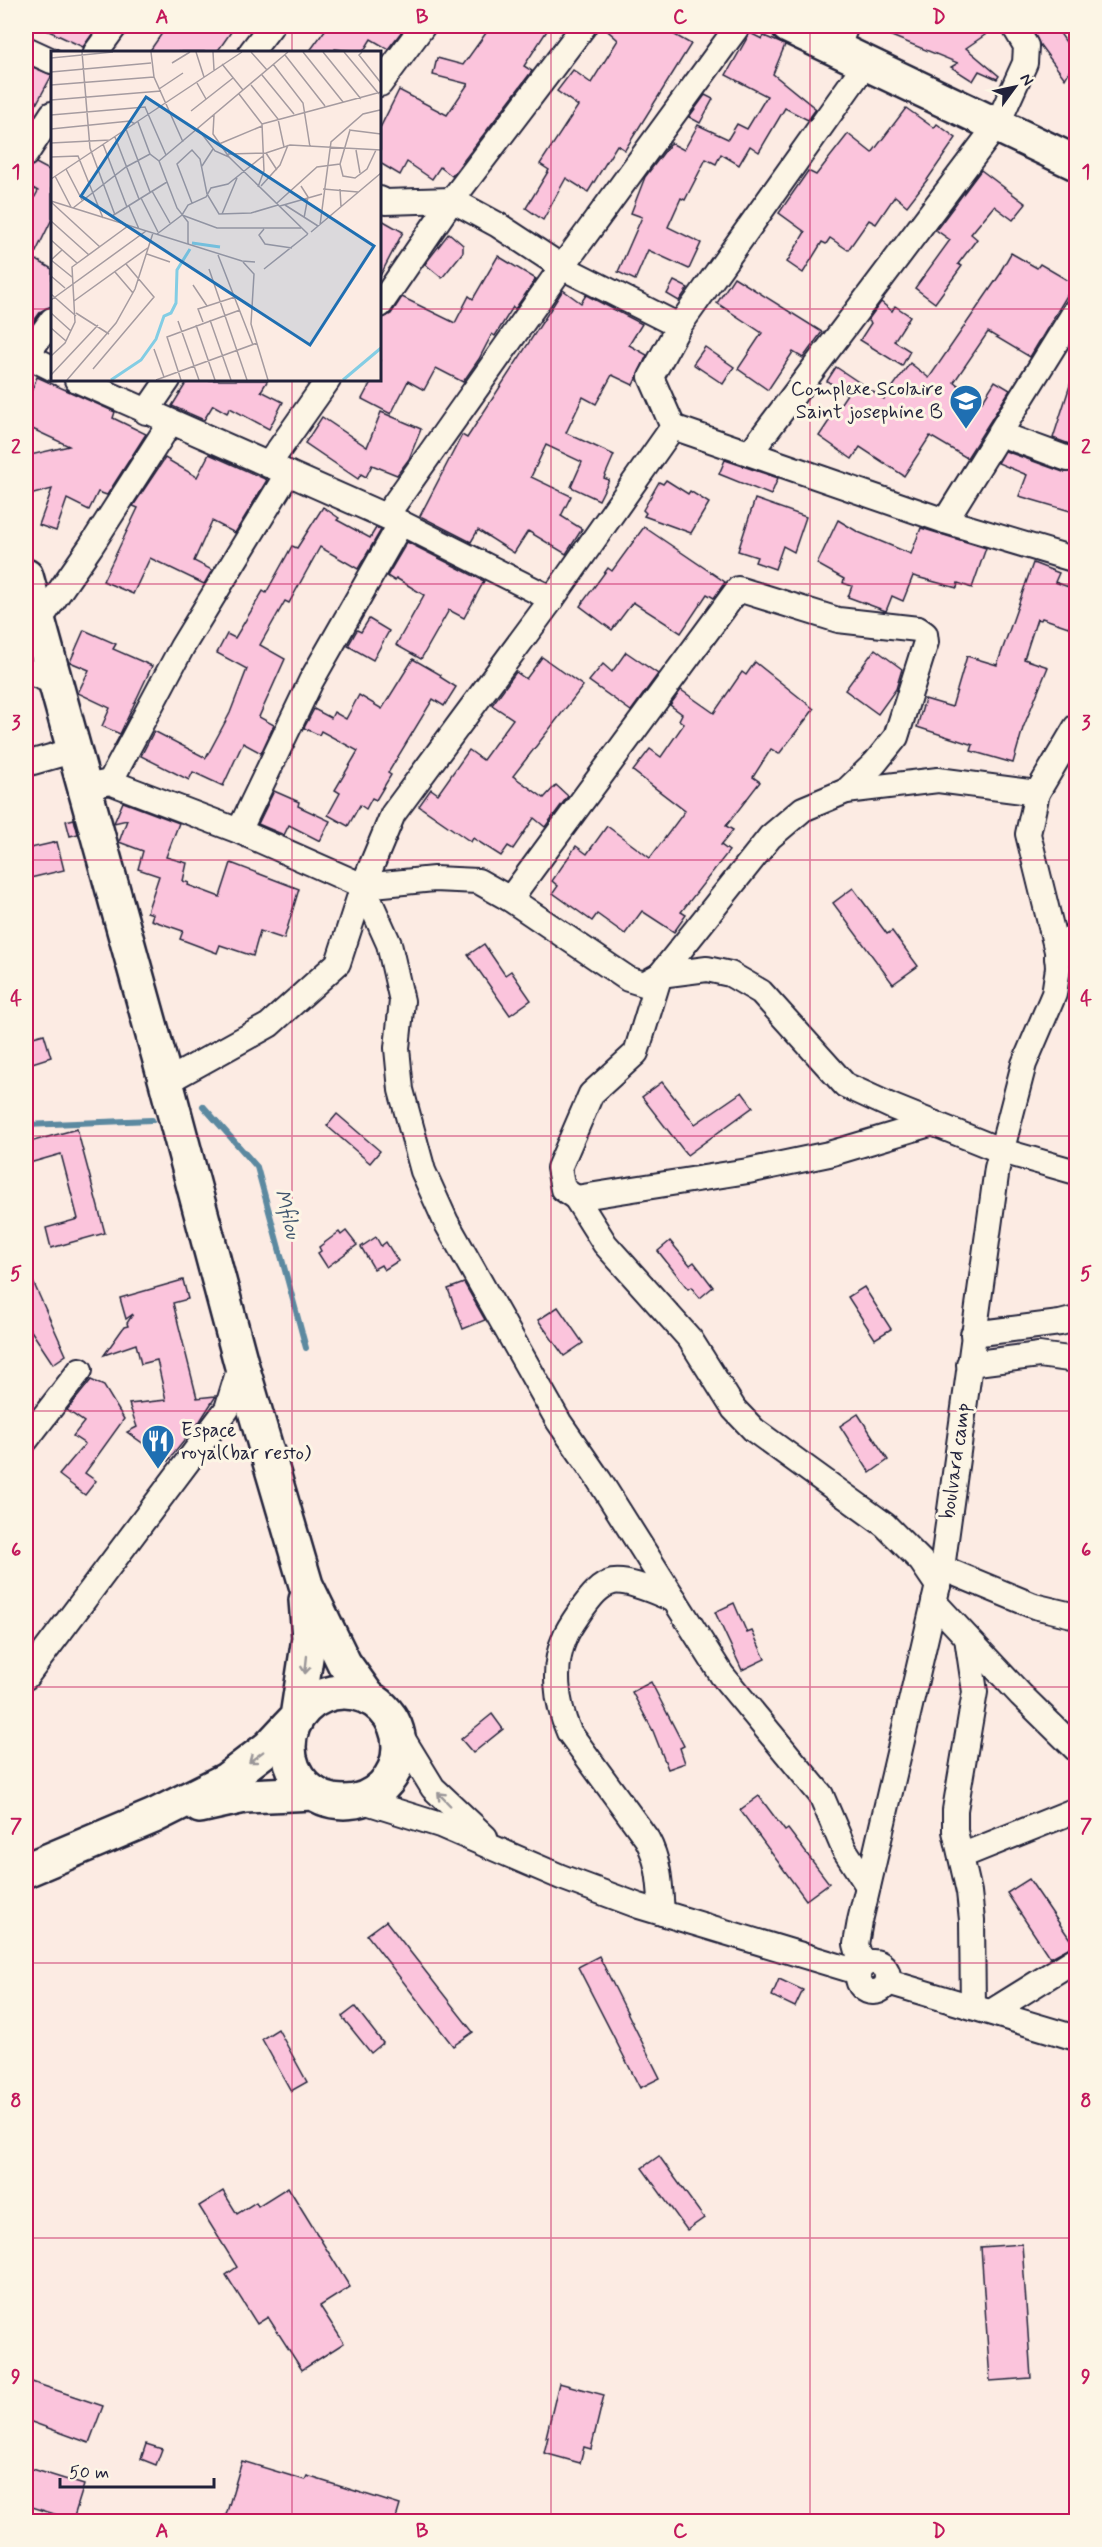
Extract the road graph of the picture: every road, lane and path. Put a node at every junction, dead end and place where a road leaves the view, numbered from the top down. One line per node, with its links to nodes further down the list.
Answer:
1 (115, 26): 10 (street)
2 (271, 26): 11 (street)
3 (423, 26): 14 (street)
4 (584, 26): 20 (street)
5 (738, 26): 21 (street)
6 (788, 26): 8 (main road)
7 (1014, 26): 16 (street)
8 (842, 37): 13 (main road)
9 (26, 49): 12 (street)
10 (97, 51)
11 (252, 51)
12 (51, 61)
13 (866, 63): 16 (main road); 25 (street)
14 (381, 83)
15 (51, 116): 17 (street)
16 (997, 125): 18 (main road); 35 (street)
17 (26, 154)
18 (1077, 163)
19 (381, 200): 20 (street)
20 (452, 200): 21 (street); 22 (street)
21 (562, 267): 25 (street); 38 (street)
22 (381, 304)
23 (1077, 310): 34 (street)
24 (51, 321): 26 (street)
25 (679, 326): 33 (street)
26 (26, 356): 27 (street)
27 (51, 368)
28 (79, 381): 31 (street)
29 (167, 381): 31 (street)
30 (327, 381): 37 (street)
31 (146, 412): 32 (street)
32 (170, 423): 37 (street); 43 (street)
33 (673, 427): 35 (street); 42 (street)
34 (1000, 435): 36 (street); 39 (street)
35 (750, 453): 39 (street)
36 (1068, 459)
37 (278, 469): 38 (street); 49 (street)
38 (394, 520): 42 (street); 52 (street)
39 (945, 521): 40 (street)
40 (1077, 560)
41 (26, 576): 43 (main road)
42 (552, 599): 53 (street)
43 (39, 621): 45 (main road)
44 (26, 671): 45 (street)
45 (56, 683): 47 (main road)
46 (1077, 727): 51 (street)
47 (75, 750): 48 (street); 49 (main road)
48 (26, 764)
49 (98, 784): 52 (street); 59 (main road)
50 (846, 791): 51 (street); 54 (street); 58 (street)
51 (1037, 793): 55 (street)
52 (239, 831): 53 (street)
53 (363, 886): 54 (street); 59 (street); 73 (street)
54 (510, 899): 58 (street)
55 (1051, 927): 56 (street); 57 (street)
56 (1077, 933): 57 (street)
57 (1058, 958): 61 (street, boulvard camp)
58 (660, 975): 60 (street); 63 (street)
59 (166, 1082): 67 (main road)
60 (933, 1123): 61 (street); 63 (street)
61 (1002, 1151): 62 (street); 65 (street, boulvard camp)
62 (1077, 1172)
63 (576, 1198): 72 (street)
64 (1077, 1319): 65 (street)
65 (973, 1334): 68 (street, boulvard camp)
66 (1077, 1360): 68 (street)
67 (241, 1363): 71 (main road); 76 (street)
68 (969, 1364): 72 (street, boulvard camp)
69 (80, 1370): 70 (street)
70 (26, 1440)
71 (306, 1585): 77 (main road); 78 (main road, one-way to 78)
72 (938, 1586): 74 (street); 75 (street); 88 (street, boulvard camp)
73 (675, 1600): 88 (street); 89 (street)
74 (1077, 1616)
75 (967, 1638): 80 (street); 86 (street)
76 (26, 1677)
77 (369, 1698): 78 (main road); 79 (main road)
78 (297, 1716): 81 (main road); 84 (main road, one-way to 84)
79 (394, 1726): 82 (main road); 85 (street, one-way to 79)
80 (1077, 1749)
81 (314, 1793): 82 (main road); 84 (main road)
82 (360, 1800): 85 (street)
83 (1077, 1810): 86 (street)
84 (154, 1816): 87 (main road)
85 (503, 1853): 89 (street)
86 (961, 1856): 92 (street)
87 (26, 1870)
88 (868, 1886): 91 (street, boulvard camp)
89 (662, 1913): 91 (street)
90 (1077, 1959): 92 (street)
91 (860, 1969): 92 (street)
92 (982, 2009): 93 (street)
93 (1077, 2038)

